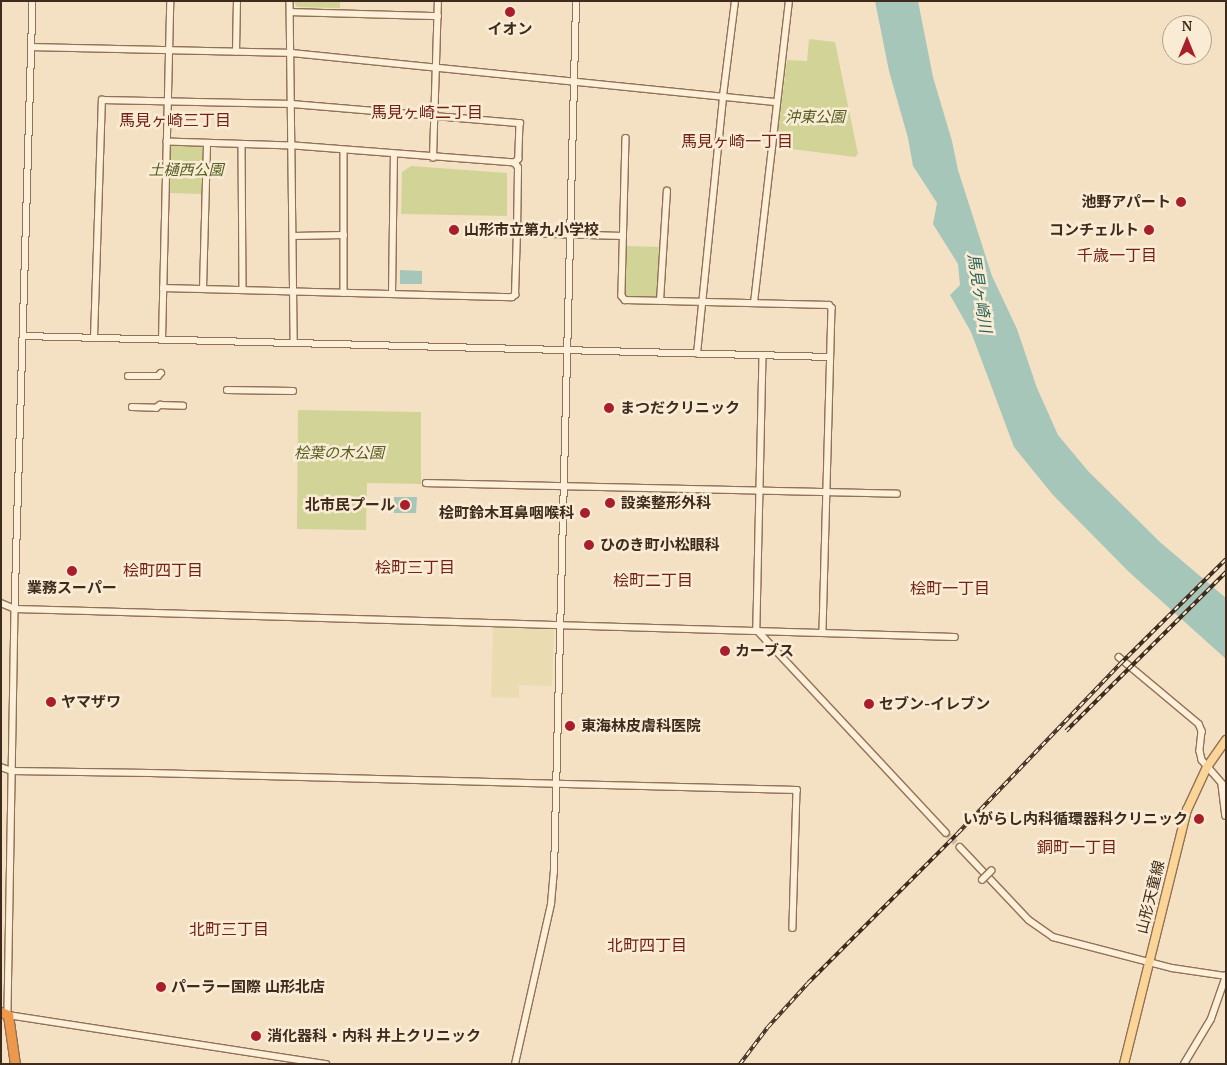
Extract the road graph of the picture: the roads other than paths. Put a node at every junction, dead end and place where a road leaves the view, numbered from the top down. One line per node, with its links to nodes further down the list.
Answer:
1 (34, 1): 11 (street)
2 (170, 1): 12 (street)
3 (237, 1): 13 (street)
4 (290, 1): 9 (street)
5 (438, 1): 10 (street)
6 (576, 1): 16 (street)
7 (735, 1): 17 (street)
8 (789, 1): 19 (street)
9 (291, 12): 10 (street); 14 (street)
10 (438, 16): 15 (street)
11 (32, 47): 12 (street); 46 (street)
12 (169, 51): 13 (street); 18 (street)
13 (236, 52): 14 (street)
14 (292, 54): 15 (street); 20 (street)
15 (436, 68): 16 (street); 21 (street)
16 (574, 82): 17 (street); 33 (street)
17 (723, 96): 19 (street); 44 (street)
18 (168, 101): 20 (street); 23 (street); 47 (street)
19 (777, 102): 45 (street)
20 (292, 104): 21 (street); 26 (street)
21 (434, 115): 29 (street); 30 (street)
22 (626, 138): 36 (street)
23 (167, 142): 24 (street); 37 (street)
24 (207, 144): 25 (street); 38 (street)
25 (242, 144): 26 (street); 39 (street)
26 (292, 146): 27 (street); 35 (street)
27 (344, 150): 28 (street); 34 (street)
28 (394, 155): 29 (street); 42 (street)
29 (434, 158): 30 (street)
30 (515, 163): 32 (street)
31 (668, 191): 43 (street)
32 (517, 233): 33 (street); 42 (street)
33 (570, 234): 36 (street); 50 (street)
34 (344, 235): 35 (street); 41 (street)
35 (294, 236): 40 (street)
36 (623, 236): 43 (street)
37 (163, 288): 38 (street); 48 (street)
38 (203, 289): 39 (street)
39 (243, 290): 40 (street)
40 (294, 292): 41 (street); 49 (street)
41 (344, 293): 42 (street)
42 (392, 294)
43 (660, 300): 44 (street)
44 (702, 302): 45 (street); 51 (street)
45 (754, 303): 53 (street)
46 (24, 336): 47 (street); 66 (street)
47 (94, 338): 48 (street)
48 (162, 340): 49 (street)
49 (294, 343): 50 (street)
50 (567, 352): 51 (street); 61 (street)
51 (697, 354): 52 (street)
52 (763, 356): 53 (street); 62 (street)
53 (830, 357): 63 (street)
54 (161, 373): 55 (street)
55 (128, 376)
56 (227, 390): 57 (street)
57 (293, 391)
58 (183, 406): 59 (street)
59 (132, 408)
60 (426, 483): 61 (street)
61 (564, 486): 62 (street); 67 (street)
62 (760, 490): 63 (street); 68 (street)
63 (827, 492): 64 (street); 69 (street)
64 (897, 494)
65 (1, 603): 66 (street)
66 (15, 609): 67 (street); 75 (street)
67 (561, 624): 68 (street); 76 (street)
68 (757, 630): 69 (street); 79 (street)
69 (823, 632): 70 (street)
70 (955, 636)
71 (1119, 657): 74 (street)
72 (1224, 743): 74 (main road, 山形天童線)
73 (1, 767): 75 (street)
74 (1207, 767): 77 (street); 84 (main road, 山形天童線)
75 (12, 771): 76 (street); 86 (street)
76 (555, 783): 83 (street); 89 (street)
77 (1224, 785): 78 (street)
78 (1226, 816)
79 (946, 833)
80 (960, 847): 84 (street)
81 (991, 871): 82 (street, bridge)
82 (982, 880)
83 (793, 928)
84 (1148, 962): 85 (street); 90 (main road, 山形天童線)
85 (1226, 976): 91 (street)
86 (5, 1014): 87 (highway); 88 (street)
87 (15, 1064)
88 (326, 1064)
89 (515, 1064)
90 (1124, 1064)
91 (1184, 1064)

